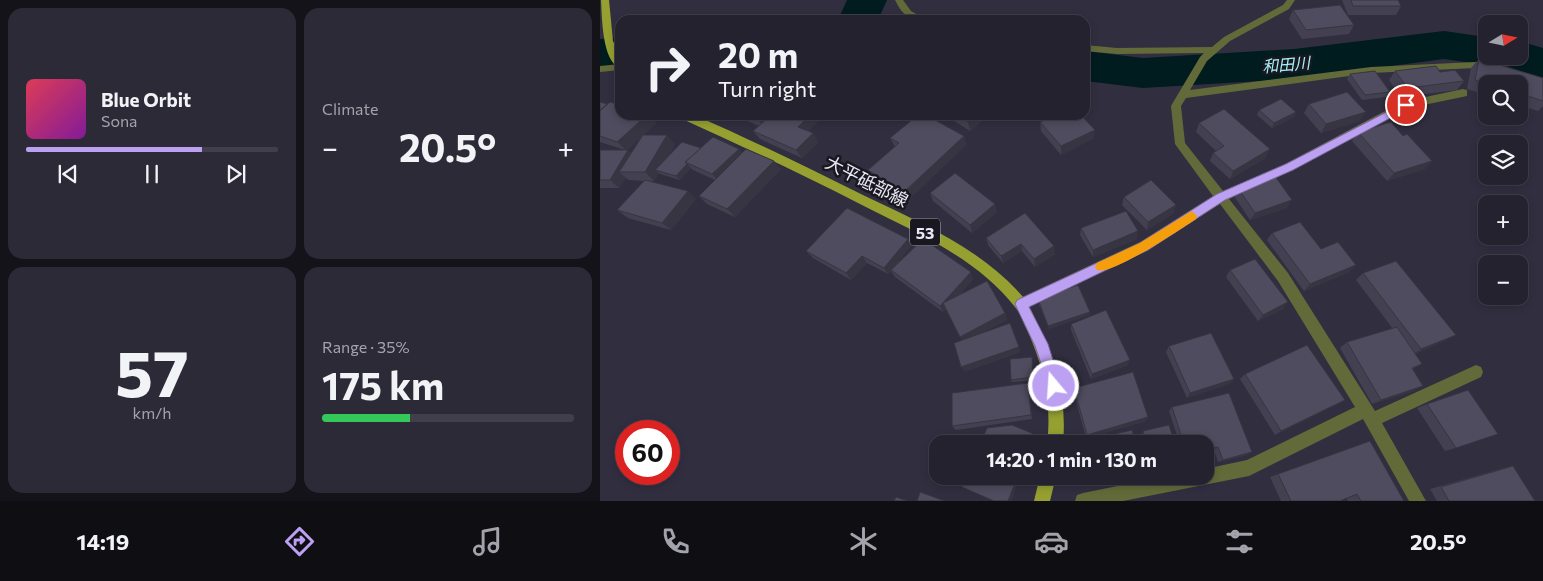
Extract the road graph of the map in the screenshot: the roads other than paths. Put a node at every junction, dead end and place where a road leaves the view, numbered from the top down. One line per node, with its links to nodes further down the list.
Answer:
1 (605, 0): 7 (main road)
2 (899, 0): 4 (street)
3 (1291, 0): 6 (street)
4 (911, 15)
5 (1090, 48): 6 (street)
6 (1214, 50): 11 (street)
7 (615, 56)
8 (615, 65): 10 (street)
9 (1498, 68): 11 (street)
10 (600, 69)
11 (1185, 91): 14 (street)
12 (1463, 93): 14 (street)
13 (695, 120): 15 (main road, 大平砥部線 / 53)
14 (1221, 197): 15 (street); 17 (street)
15 (1021, 304): 18 (main road, 大平砥部線 / 53)
16 (1476, 372): 17 (street)
17 (1368, 415): 21 (street); 22 (street)
18 (1057, 435)
19 (1046, 485): 20 (main road)
20 (1042, 501)
21 (1083, 501)
22 (1418, 501)

